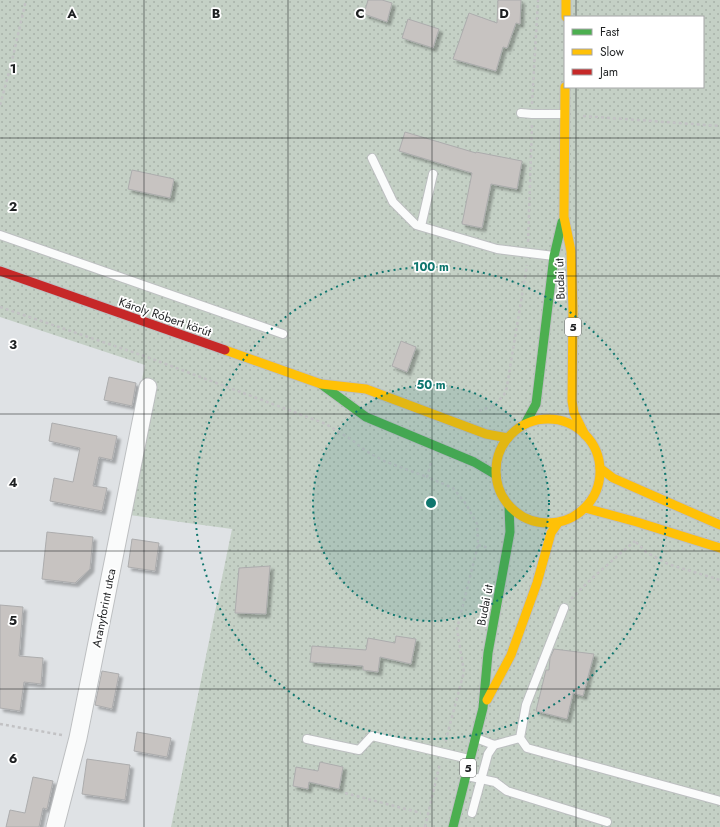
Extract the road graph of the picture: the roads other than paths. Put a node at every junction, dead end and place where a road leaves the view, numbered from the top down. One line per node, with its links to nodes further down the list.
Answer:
1 (566, 0): 2 (main road)
2 (566, 16)
3 (565, 88): 5 (main road, Budai út / 5)
4 (521, 113): 5 (lane)
5 (565, 114): 8 (main road, Budai út / 5)
6 (372, 158): 9 (lane)
7 (433, 174): 9 (lane)
8 (564, 216): 11 (main road, Budai út / 5); 17 (main road, Budai út / 5)
9 (421, 226): 11 (lane)
10 (0, 235): 13 (lane)
11 (554, 256): 16 (main road, Budai út / 5)
12 (0, 272): 14 (main road, Károly Róbert körút)
13 (283, 334)
14 (321, 384): 18 (main road, Károly Róbert körút); 20 (main road, Károly Róbert körút)
15 (148, 387): 38 (street, Aranyforint utca)
16 (525, 424): 17 (main road, 5); 18 (main road, 5)
17 (585, 435): 19 (main road, 5)
18 (508, 438): 20 (main road, 5)
19 (600, 468): 22 (main road, 5); 24 (main road)
20 (496, 475): 21 (main road, 5)
21 (509, 506): 23 (main road, 5); 27 (main road, Budai út / 5)
22 (585, 508): 23 (main road, 5); 25 (main road)
23 (558, 522): 27 (main road, Budai út / 5)
24 (720, 525)
25 (720, 548)
26 (564, 608): 29 (lane)
27 (483, 708): 28 (main road, Budai út / 5)
28 (475, 738): 31 (lane); 32 (main road, Budai út / 5)
29 (520, 738): 31 (lane); 35 (lane)
30 (307, 739): 32 (lane)
31 (494, 745): 34 (lane)
32 (470, 759): 33 (main road, Budai út / 5)
33 (466, 776): 34 (lane); 39 (main road, Budai út / 5)
34 (480, 778): 36 (lane); 37 (lane)
35 (720, 801)
36 (472, 813)
37 (607, 822)
38 (55, 827)
39 (453, 827)

